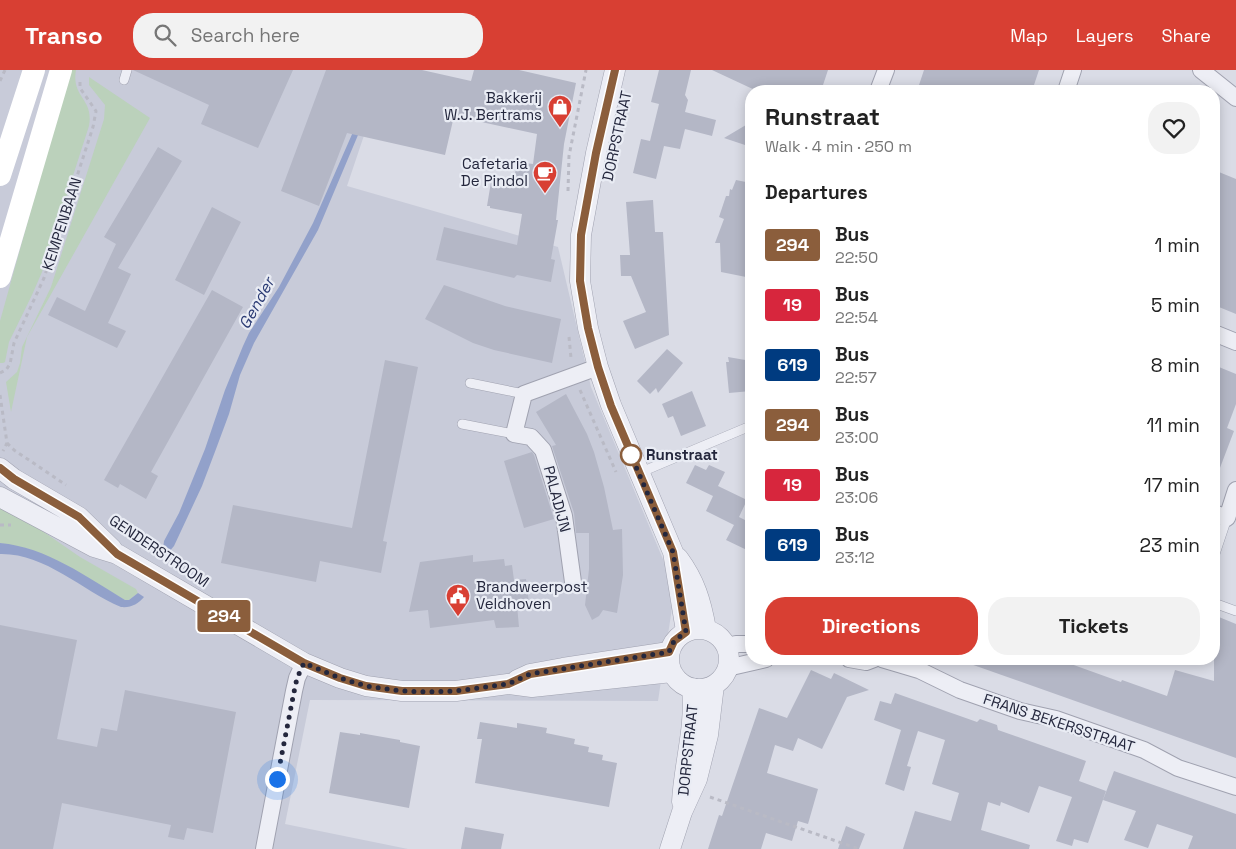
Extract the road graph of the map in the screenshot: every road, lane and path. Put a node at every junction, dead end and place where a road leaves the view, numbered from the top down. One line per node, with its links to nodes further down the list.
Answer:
1 (5, 70): 10 (path)
2 (34, 70): 16 (main road)
3 (127, 70): 9 (lane)
4 (615, 70): 20 (street, DORPSTRAAT)
5 (886, 70): 11 (street)
6 (1073, 70): 12 (street)
7 (1201, 70): 13 (street)
8 (70, 72): 17 (main road); 21 (path, KEMPENBAAN)
9 (124, 80)
10 (0, 81)
11 (880, 85)
12 (1068, 85)
13 (1220, 85)
14 (1220, 85): 15 (street)
15 (1236, 98)
16 (0, 175)
17 (0, 277)
18 (1220, 335): 19 (street)
19 (1236, 342)
20 (598, 367): 23 (street); 29 (street, DORPSTRAAT)
21 (0, 373)
22 (470, 383): 23 (lane)
23 (524, 394): 27 (street)
24 (0, 395): 30 (path)
25 (462, 424): 27 (lane, PALADIJN)
26 (745, 428): 29 (lane)
27 (514, 434): 37 (street, PALADIJN)
28 (0, 468): 35 (street, GENDERSTROOM)
29 (639, 473): 40 (street, DORPSTRAAT)
30 (74, 490)
31 (1236, 490): 33 (street)
32 (0, 497): 35 (street, GENDERSTROOM)
33 (1220, 516)
34 (113, 522): 36 (path, GENDERSTROOM)
35 (117, 554): 44 (street, GENDERSTROOM)
36 (160, 556)
37 (573, 582)
38 (1220, 604): 39 (lane)
39 (1236, 611)
40 (696, 630): 42 (street); 43 (street)
41 (745, 644): 42 (street)
42 (726, 647): 47 (street)
43 (669, 652): 48 (street); 49 (street, GENDERSTROOM)
44 (304, 663): 49 (street, GENDERSTROOM); 55 (street)
45 (745, 664): 47 (street)
46 (902, 665): 52 (street, FRANS BEKERSSTRAAT)
47 (727, 668): 50 (street)
48 (672, 672): 49 (street, GENDERSTROOM); 51 (street)
49 (508, 684)
50 (714, 685): 51 (street); 54 (street, DORPSTRAAT)
51 (692, 688): 54 (street, DORPSTRAAT)
52 (1236, 787)
53 (702, 795): 57 (path)
54 (682, 812): 56 (street, DORPSTRAAT)
55 (264, 849)
56 (670, 849)
57 (859, 849)

